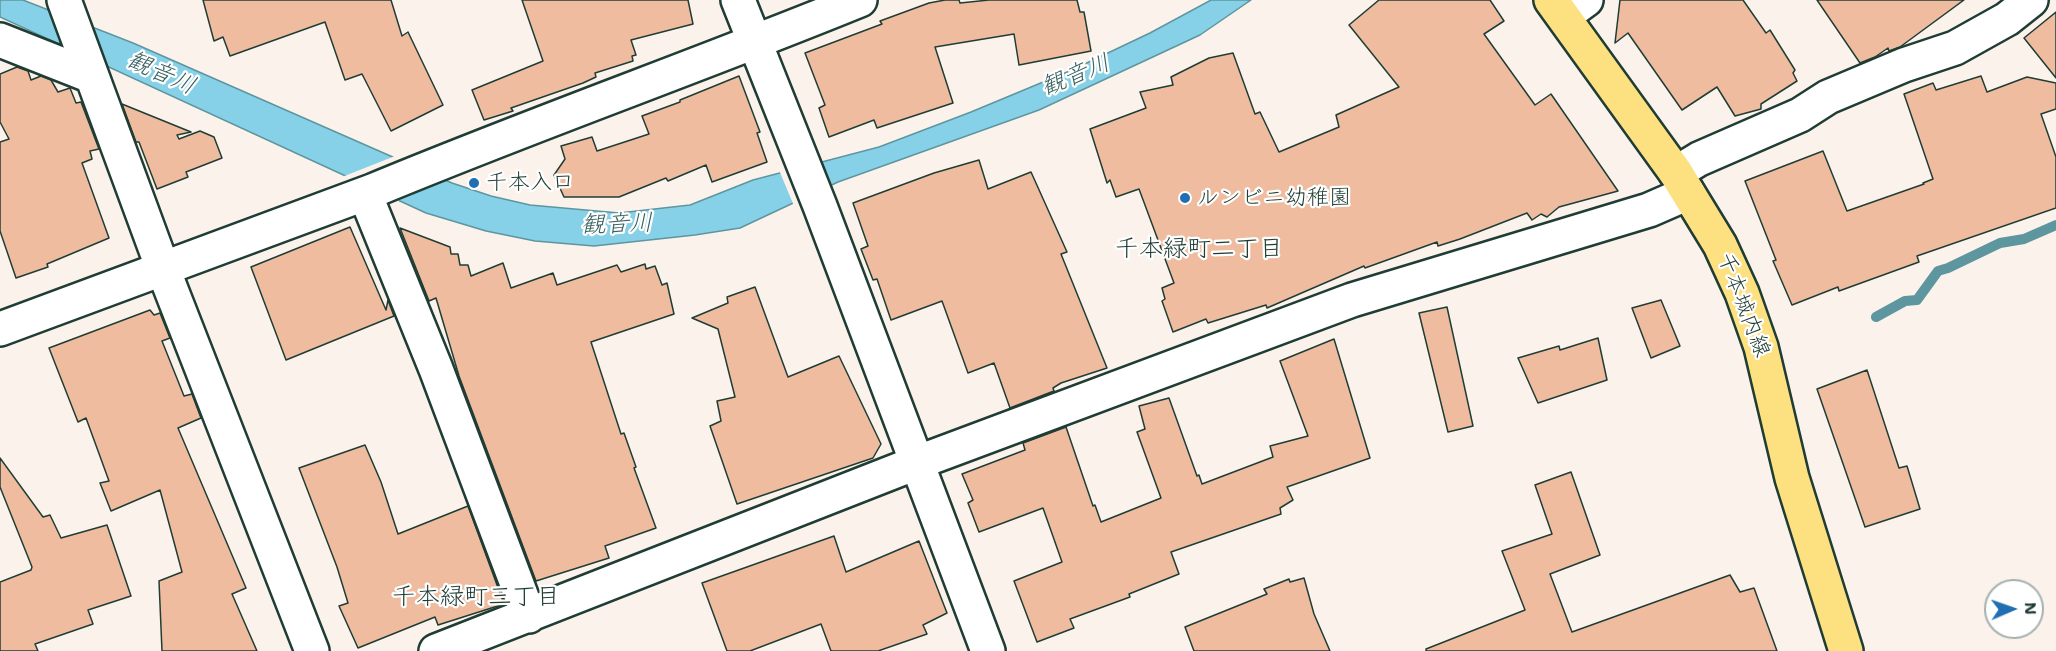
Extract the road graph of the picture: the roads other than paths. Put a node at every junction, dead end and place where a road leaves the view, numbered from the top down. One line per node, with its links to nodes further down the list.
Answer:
1 (64, 0): 8 (street)
2 (738, 0): 7 (street)
3 (860, 0): 7 (street)
4 (2031, 0): 9 (street)
5 (1567, 5): 9 (main road, 千本城内線)
6 (0, 40): 8 (street)
7 (754, 43): 10 (street); 13 (street)
8 (89, 71): 11 (street)
9 (1682, 183): 13 (street); 18 (main road, 千本城内線)
10 (368, 192): 11 (street); 14 (street)
11 (163, 268): 12 (street); 15 (street)
12 (0, 329)
13 (916, 463): 14 (street); 17 (street)
14 (529, 616): 16 (street)
15 (312, 651)
16 (436, 651)
17 (988, 651)
18 (1846, 651)

